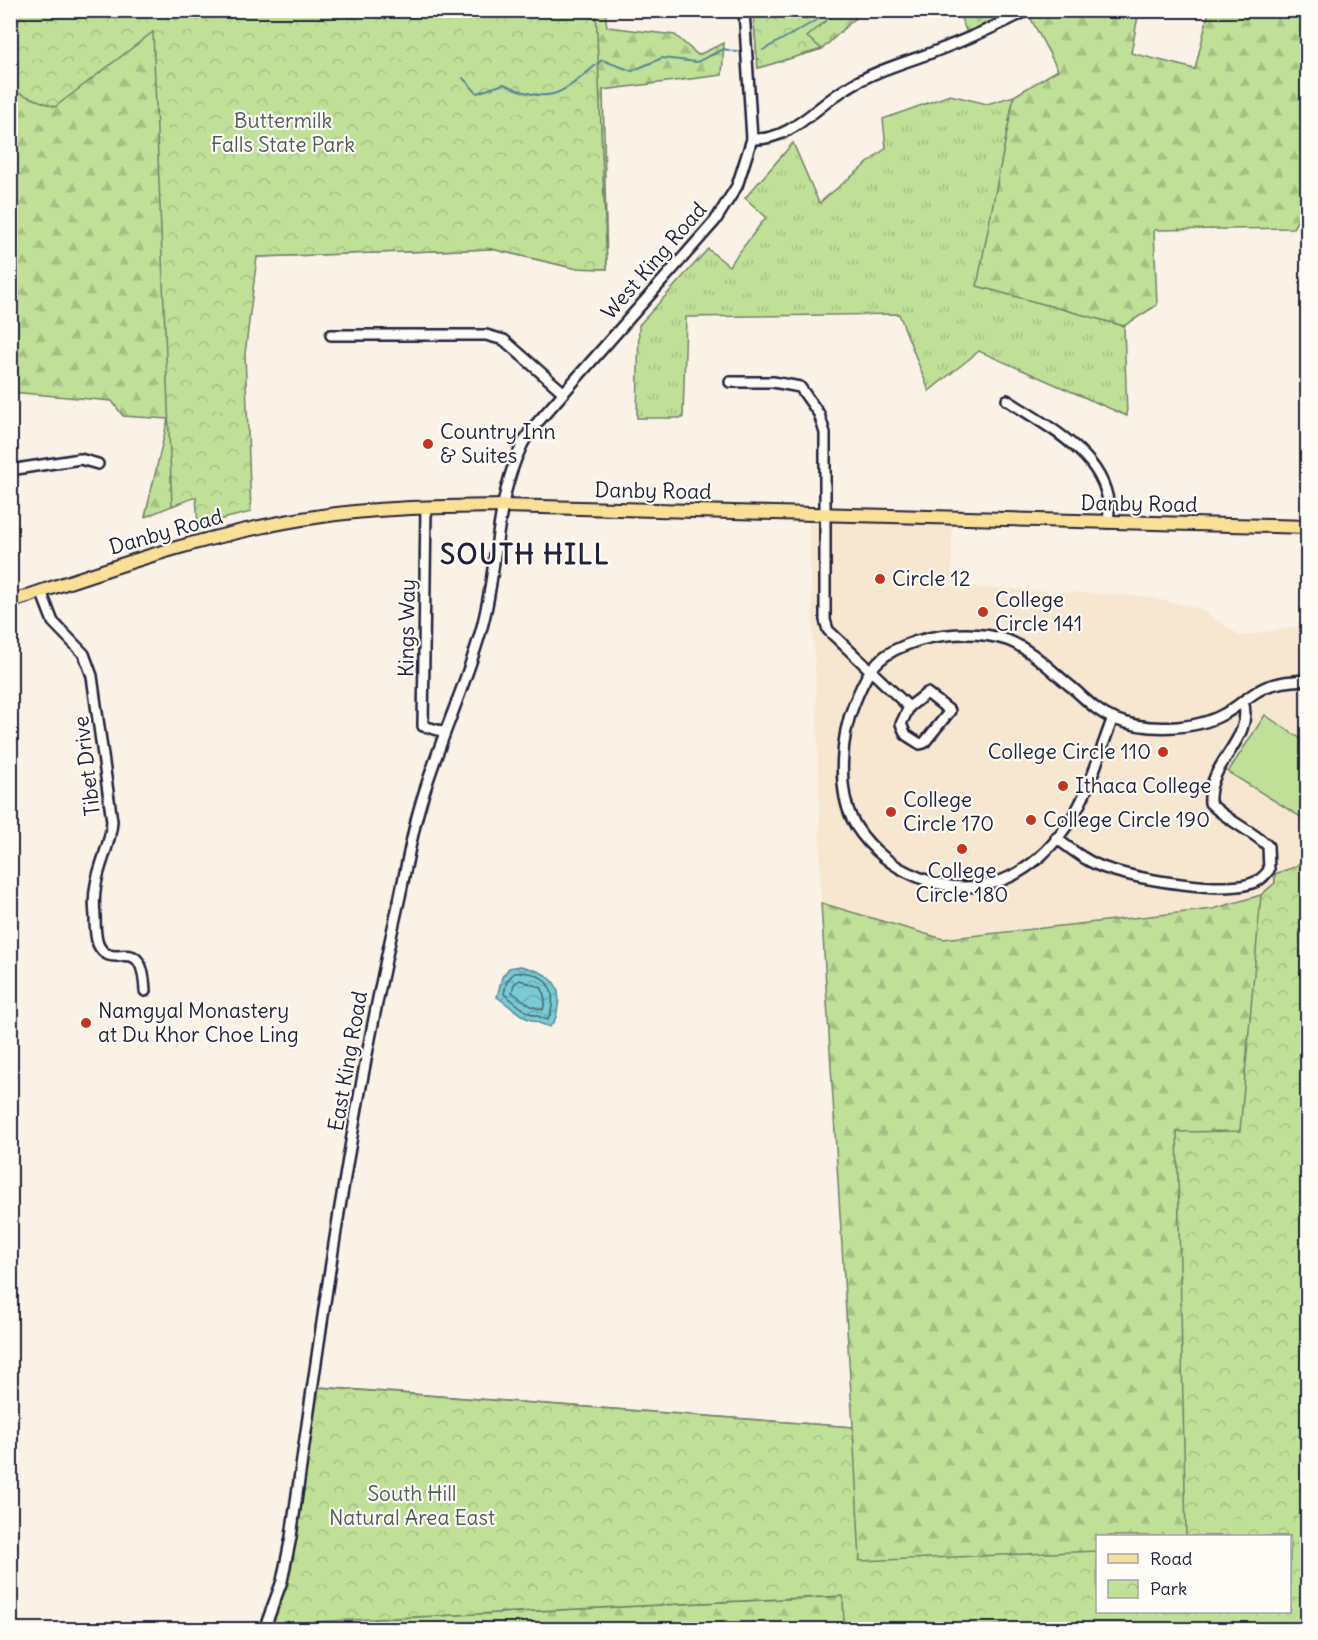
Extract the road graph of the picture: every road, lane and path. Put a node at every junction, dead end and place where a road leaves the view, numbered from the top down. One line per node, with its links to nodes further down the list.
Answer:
1 (744, 10): 3 (street, West King Road)
2 (1028, 10): 3 (street)
3 (752, 139): 6 (street, West King Road)
4 (332, 335): 6 (street)
5 (730, 382): 12 (street)
6 (563, 392): 10 (street, West King Road)
7 (1007, 400): 13 (street)
8 (98, 464): 9 (street)
9 (10, 470)
10 (503, 506): 11 (main road, Danby Road); 12 (main road, Danby Road); 22 (street, East King Road)
11 (426, 507): 15 (main road, Danby Road); 22 (street, Kings Way)
12 (825, 516): 13 (main road, Danby Road); 17 (street)
13 (1108, 523): 14 (main road, Danby Road)
14 (1308, 527)
15 (41, 591): 16 (main road, Danby Road); 24 (street, Tibet Drive)
16 (10, 602)
17 (868, 669): 20 (street); 21 (street); 23 (street)
18 (1308, 680): 19 (street)
19 (1243, 701): 21 (street); 23 (street)
20 (909, 707): 20 (street)
21 (1113, 718): 23 (street)
22 (445, 732): 25 (street, East King Road)
23 (1056, 838)
24 (145, 991)
25 (264, 1629)

